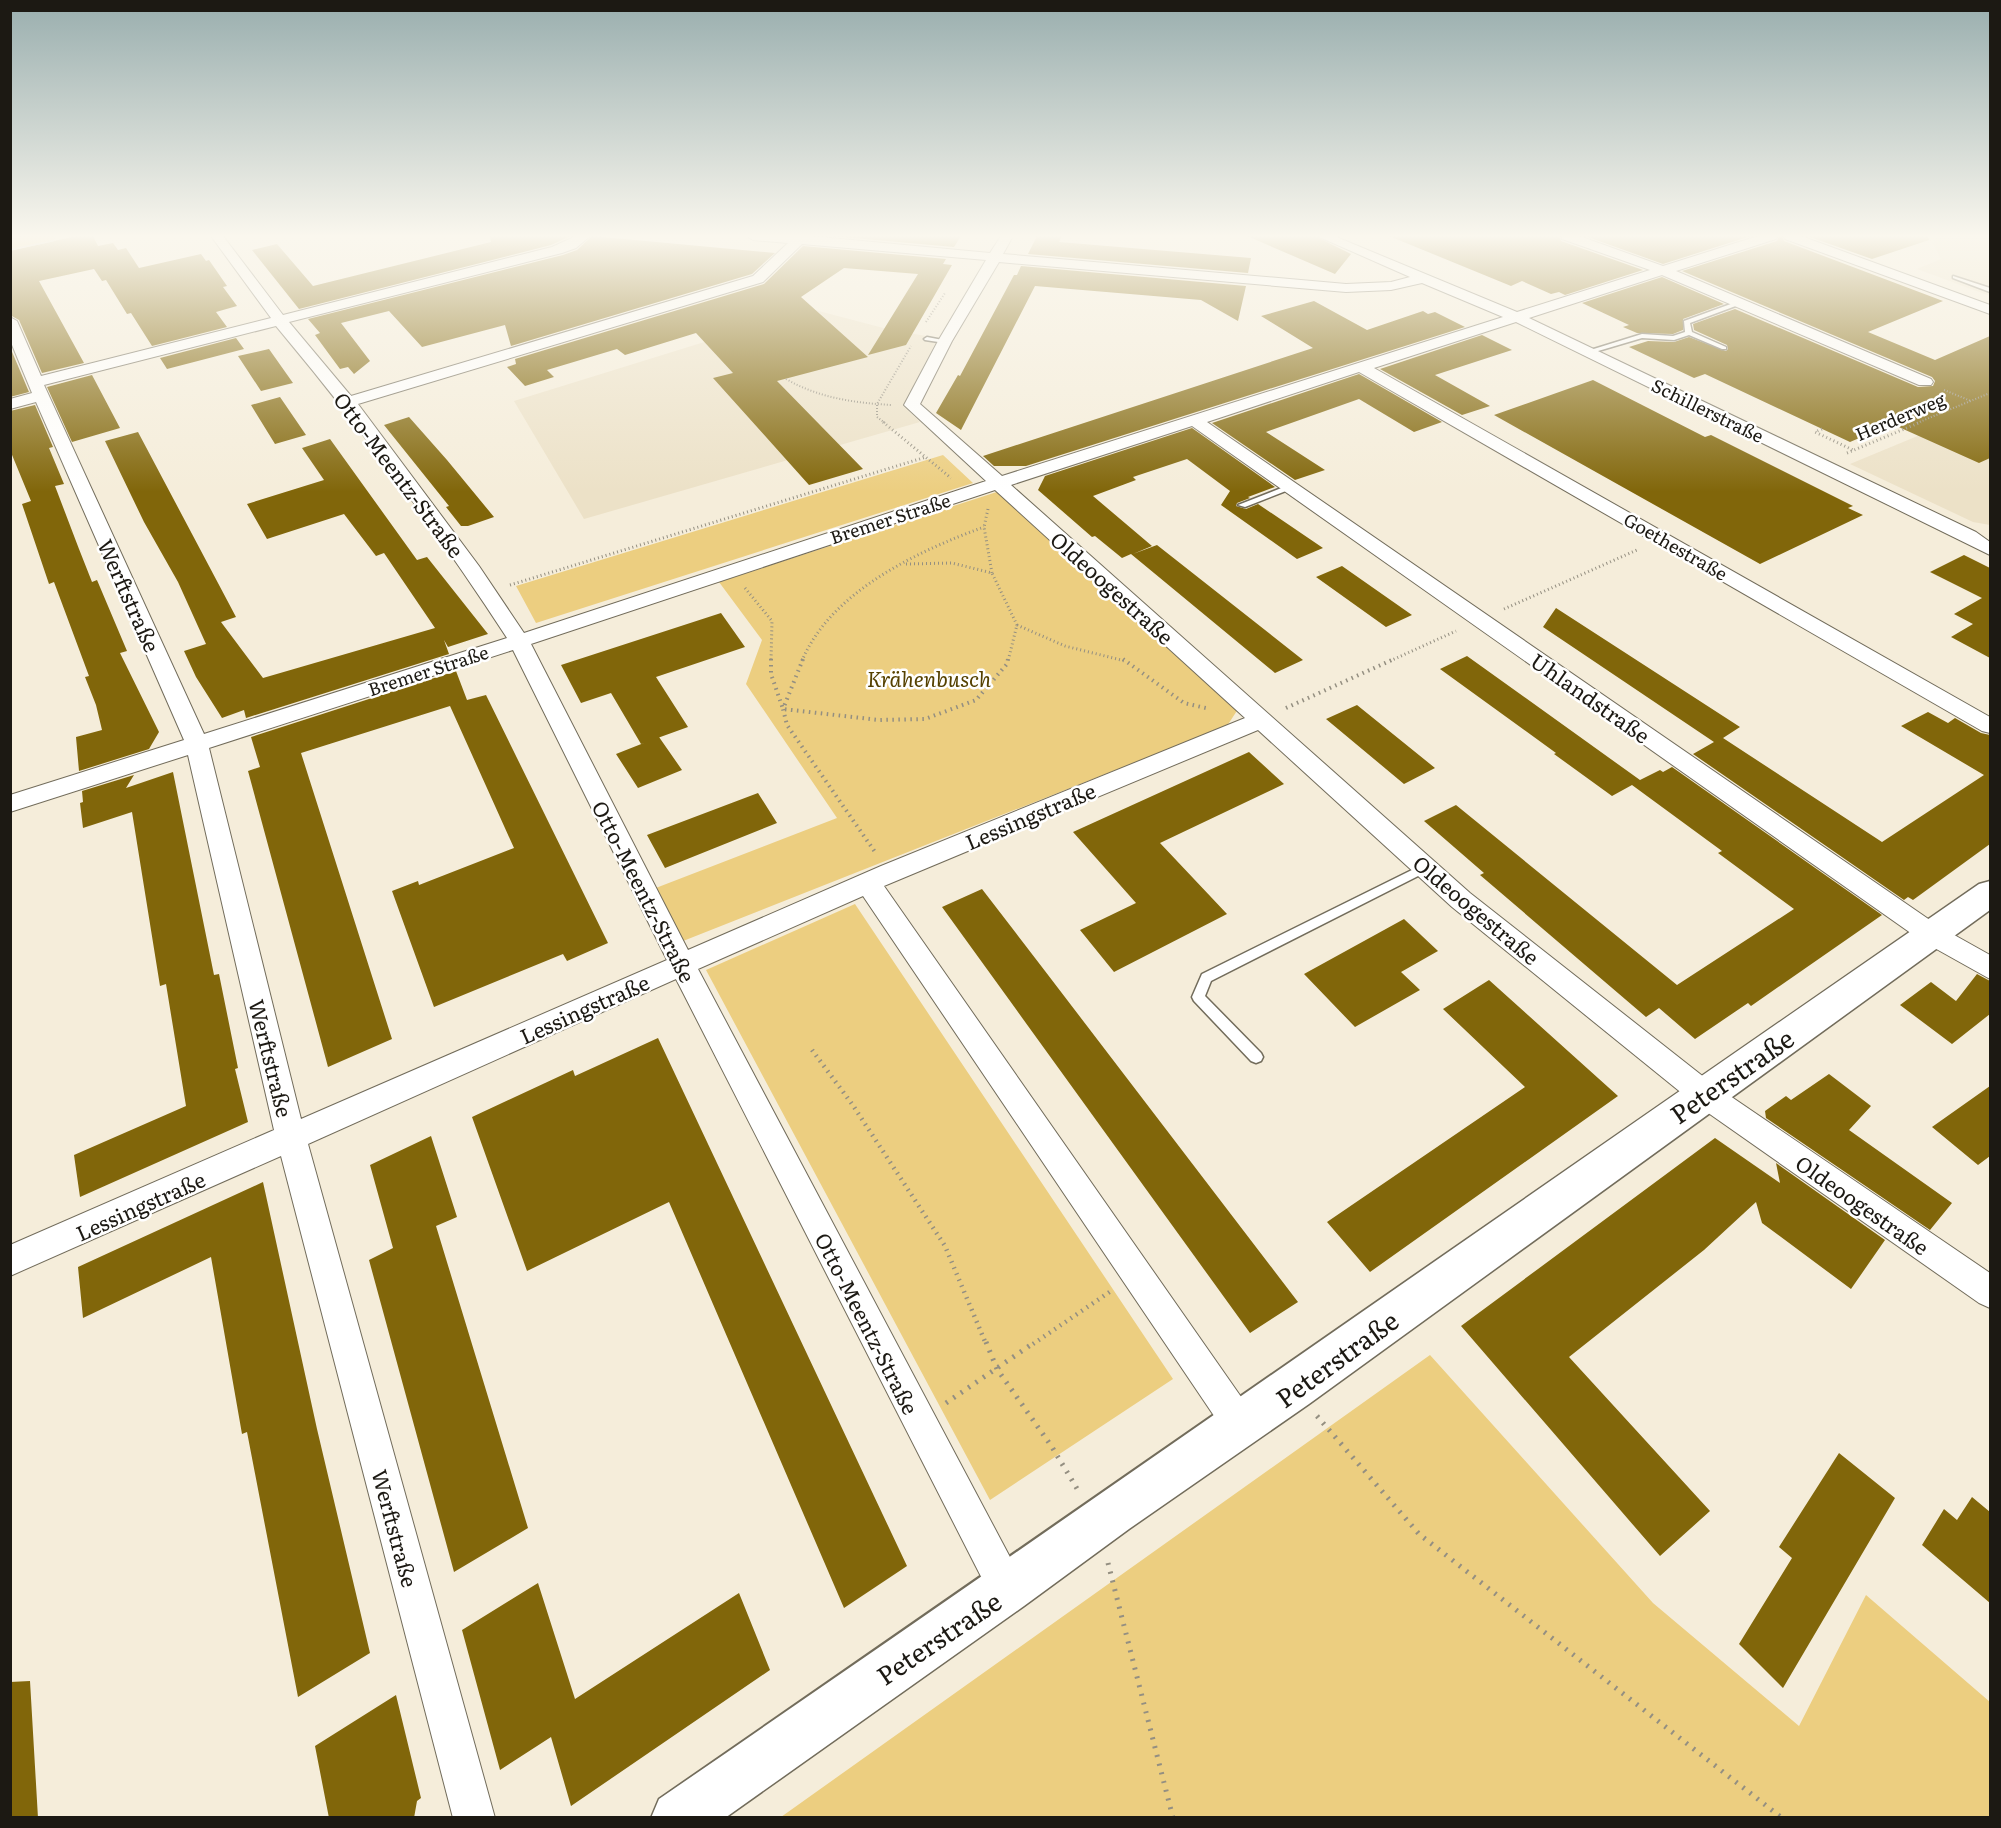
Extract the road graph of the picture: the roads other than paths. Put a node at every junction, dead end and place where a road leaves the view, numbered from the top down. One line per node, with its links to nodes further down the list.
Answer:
1 (10, 321): 17 (street, Werftstraße)
2 (279, 321): 17 (street)
3 (280, 321): 18 (street, Otto-Meentz-Straße)
4 (617, 321): 18 (street)
5 (957, 321): 12 (street)
6 (1507, 321): 15 (street, Bremer Straße)
7 (1525, 321): 14 (street, Schillerstraße)
8 (1688, 321): 10 (lane)
9 (1782, 321): 16 (street)
10 (1689, 333): 13 (lane); 14 (lane)
11 (927, 339): 12 (lane)
12 (945, 341): 21 (street, Oldeoogestraße)
13 (1725, 348)
14 (1588, 352): 24 (street, Schillerstraße)
15 (1361, 367): 20 (street, Bremer Straße); 29 (street, Goethestraße)
16 (1925, 382)
17 (38, 389): 19 (street); 30 (street, Werftstraße)
18 (348, 402): 27 (street, Otto-Meentz-Straße)
19 (10, 404)
20 (1194, 420): 21 (street, Bremer Straße); 22 (street, Uhlandstraße)
21 (998, 483): 27 (street, Bremer Straße); 28 (street, Oldeoogestraße)
22 (1292, 487): 23 (lane); 35 (street, Uhlandstraße)
23 (1242, 505)
24 (1969, 536): 25 (street); 26 (street, Schillerstraße)
25 (1990, 539)
26 (1990, 550)
27 (519, 641): 30 (street, Bremer Straße); 36 (street, Otto-Meentz-Straße)
28 (1261, 720): 32 (street, Oldeoogestraße); 33 (street, Lessingstraße)
29 (1990, 726)
30 (197, 744): 31 (street, Bremer Straße); 40 (street, Werftstraße)
31 (10, 804)
32 (1426, 867): 38 (lane); 39 (street, Oldeoogestraße)
33 (879, 878): 36 (street, Lessingstraße); 43 (street)
34 (1990, 893): 35 (main road, Peterstraße)
35 (1931, 934): 37 (street, Uhlandstraße); 39 (main road, Peterstraße)
36 (682, 964): 40 (street, Lessingstraße); 44 (street, Otto-Meentz-Straße)
37 (1990, 968)
38 (1256, 1057)
39 (1704, 1094): 42 (street, Oldeoogestraße); 43 (main road, Peterstraße)
40 (291, 1138): 41 (street, Lessingstraße); 45 (street, Werftstraße)
41 (10, 1261)
42 (1990, 1293)
43 (1241, 1425): 44 (main road, Peterstraße)
44 (1007, 1589): 46 (main road, Peterstraße)
45 (474, 1818)
46 (678, 1818)

